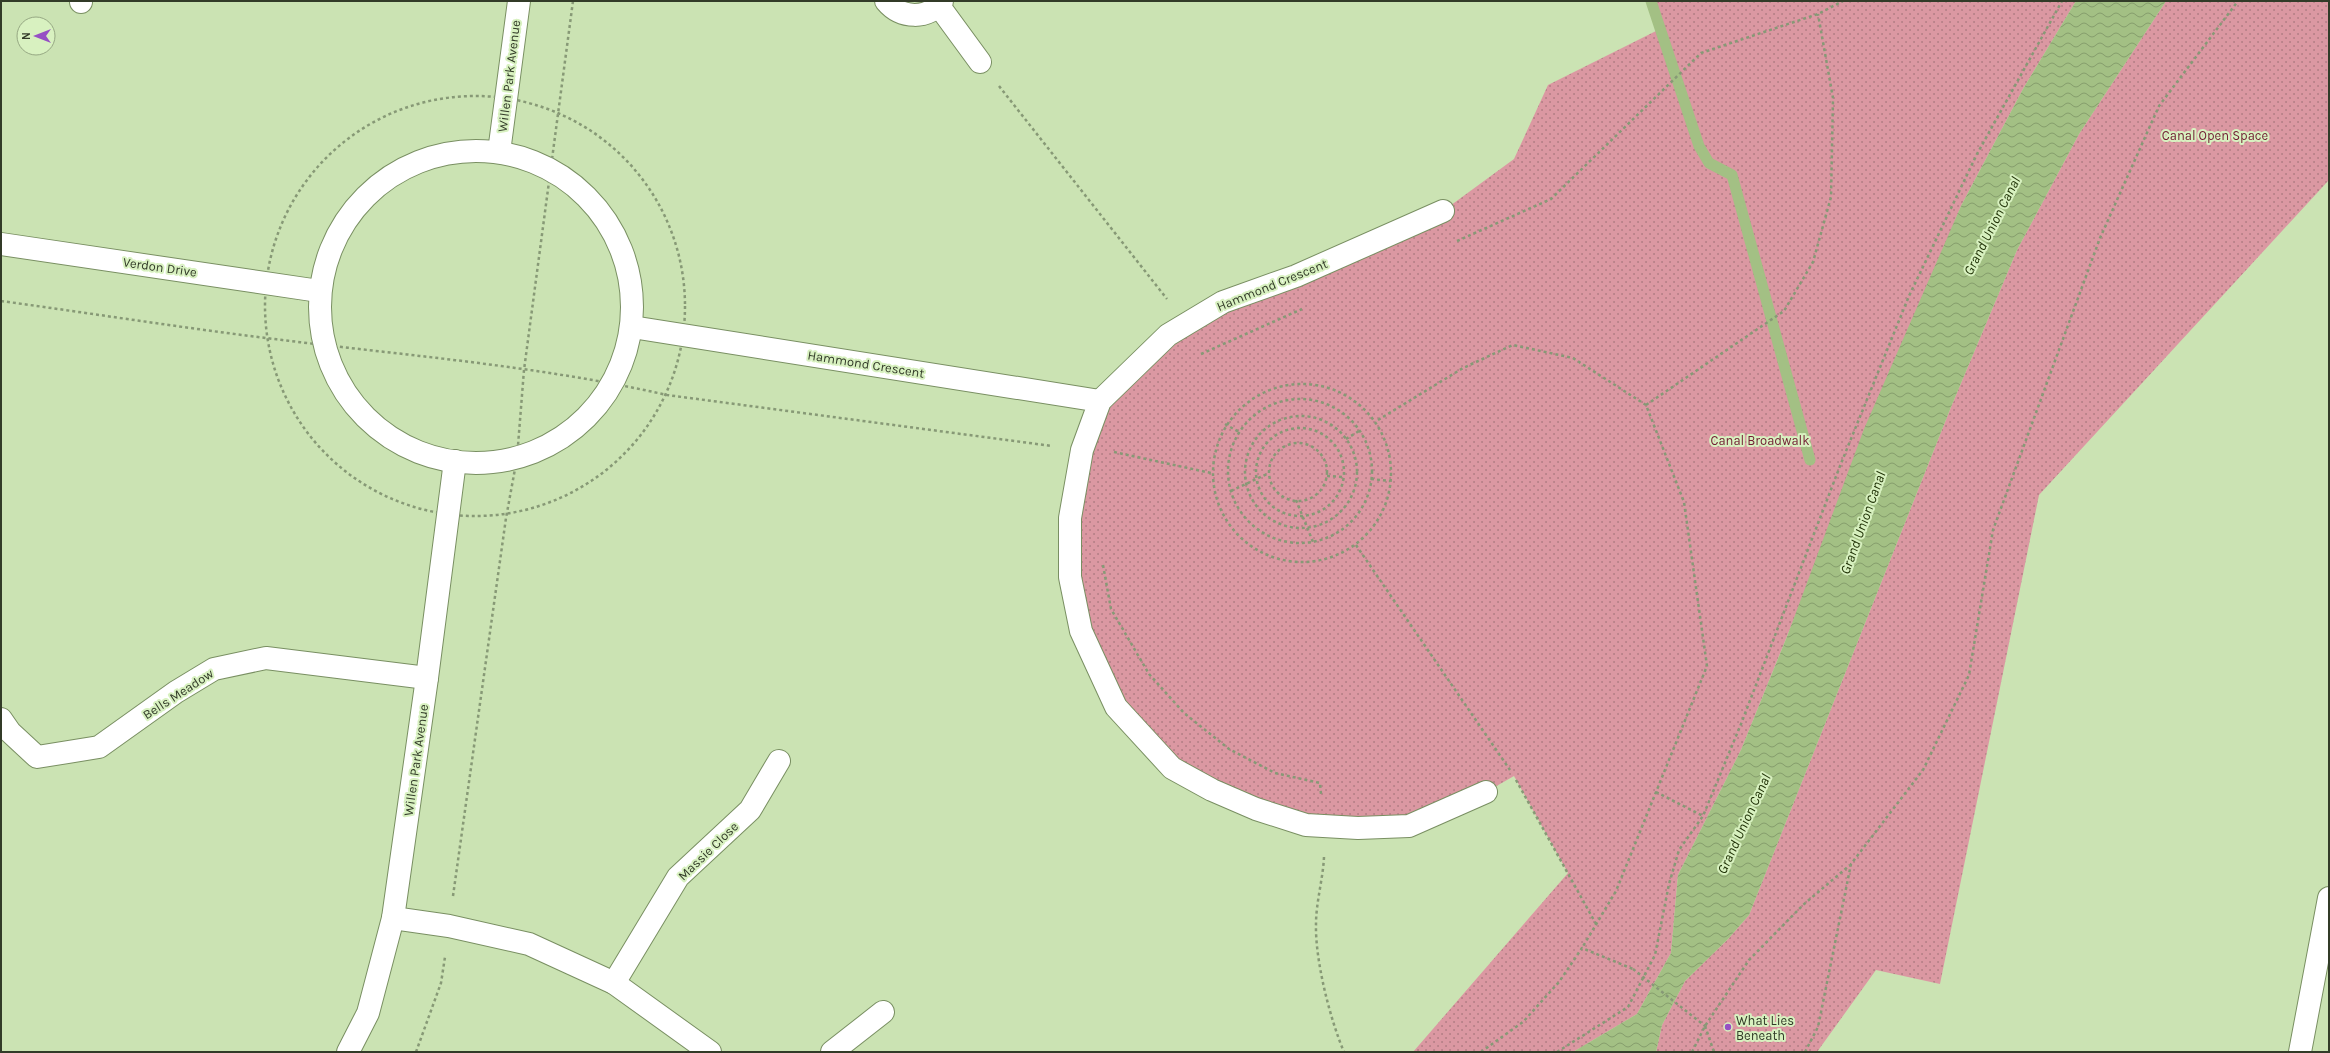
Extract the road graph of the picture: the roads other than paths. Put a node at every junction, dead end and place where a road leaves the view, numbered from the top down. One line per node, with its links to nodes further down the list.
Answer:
1 (519, 1): 5 (street, Willen Park Avenue)
2 (886, 1): 3 (street)
3 (941, 4): 4 (street)
4 (980, 62)
5 (499, 152): 8 (street); 9 (street)
6 (1442, 211): 10 (street, Hammond Crescent)
7 (1, 244): 8 (street, Verdon Drive)
8 (319, 291): 11 (street)
9 (632, 327): 10 (street, Hammond Crescent); 11 (street)
10 (1100, 401): 15 (street, Hammond Crescent)
11 (455, 461): 12 (street, Willen Park Avenue)
12 (427, 678): 13 (street, Bells Meadow); 17 (street, Willen Park Avenue)
13 (1, 719)
14 (779, 761): 18 (street, Massie Close)
15 (1486, 792)
16 (2329, 898): 23 (street)
17 (393, 918): 18 (street); 20 (street, Willen Park Avenue)
18 (614, 983): 21 (street)
19 (883, 1012): 22 (street)
20 (348, 1052)
21 (710, 1052)
22 (832, 1052)
23 (2300, 1052)

